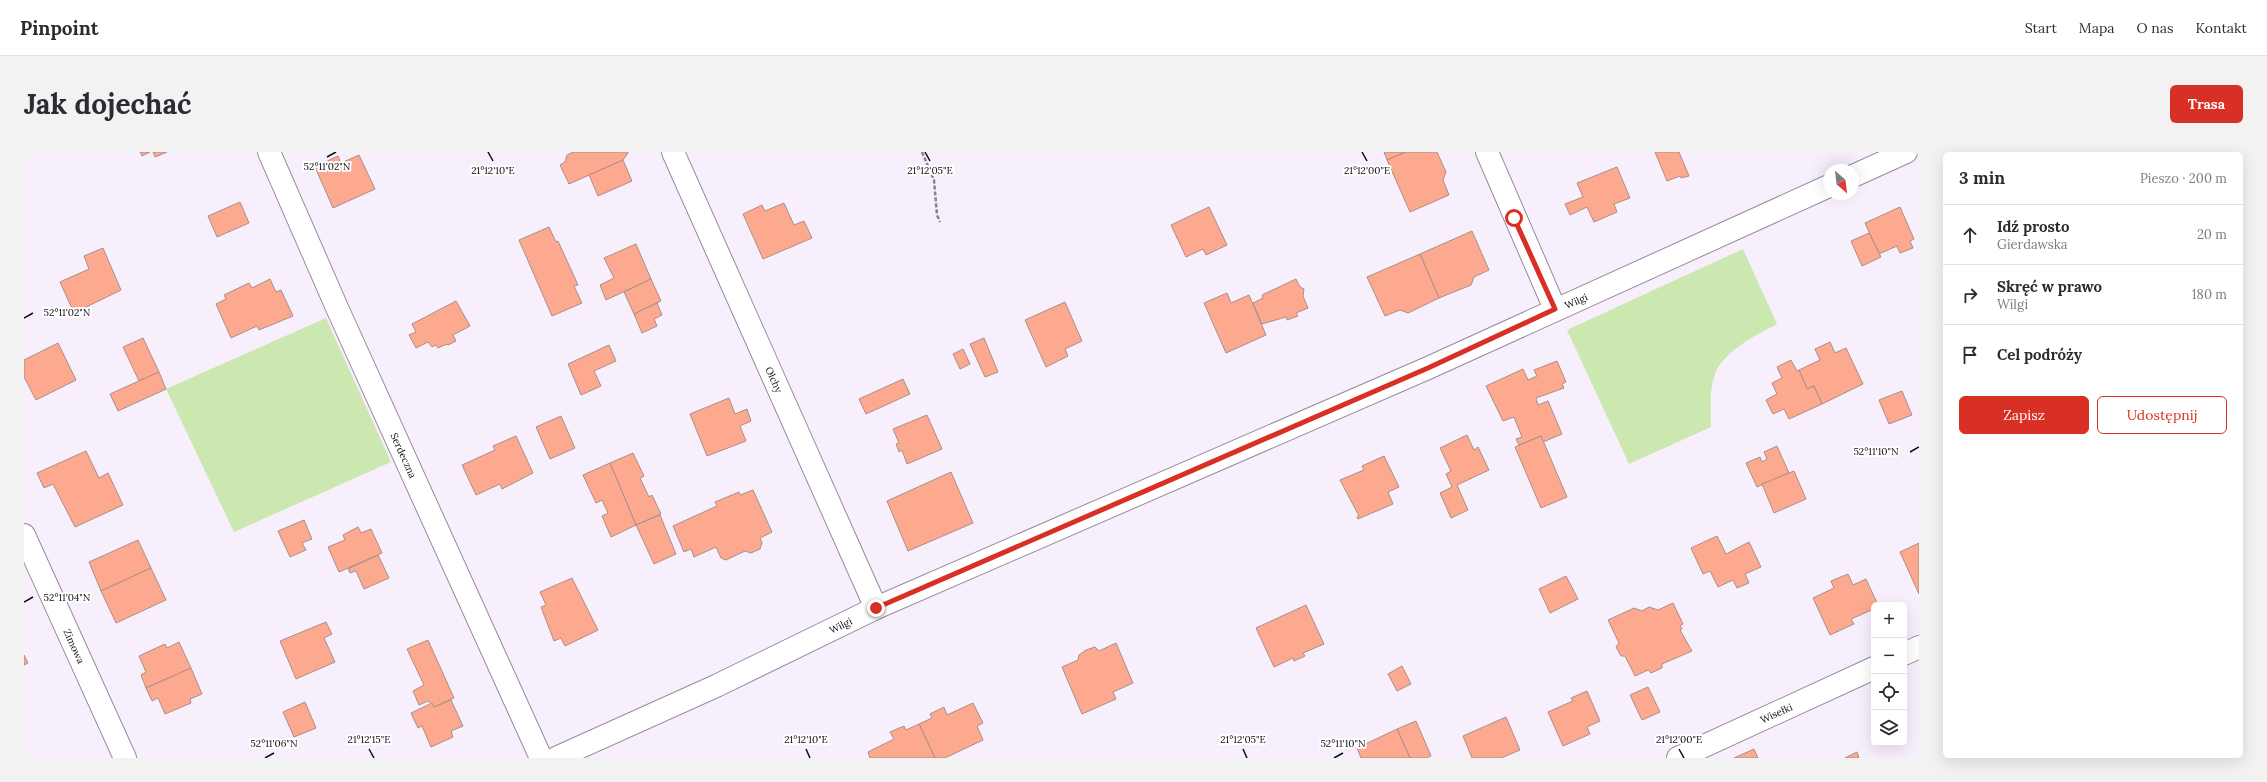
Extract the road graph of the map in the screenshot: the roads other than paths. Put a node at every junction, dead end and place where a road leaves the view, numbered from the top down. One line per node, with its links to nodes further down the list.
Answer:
1 (269, 152): 14 (street, Serdeczna)
2 (673, 152): 9 (street, Olchy)
3 (1487, 152): 7 (street)
4 (1906, 152): 5 (street)
5 (1859, 173)
6 (1823, 189): 7 (street, Wilgi)
7 (1555, 309): 9 (street, Wilgi)
8 (24, 535): 13 (street, Zimowa)
9 (876, 608): 15 (street, Wilgi)
10 (1919, 647): 11 (street)
11 (1907, 653)
12 (1871, 669): 16 (street, Wisełki)
13 (124, 758)
14 (541, 758)
15 (556, 758)
16 (1678, 758)

